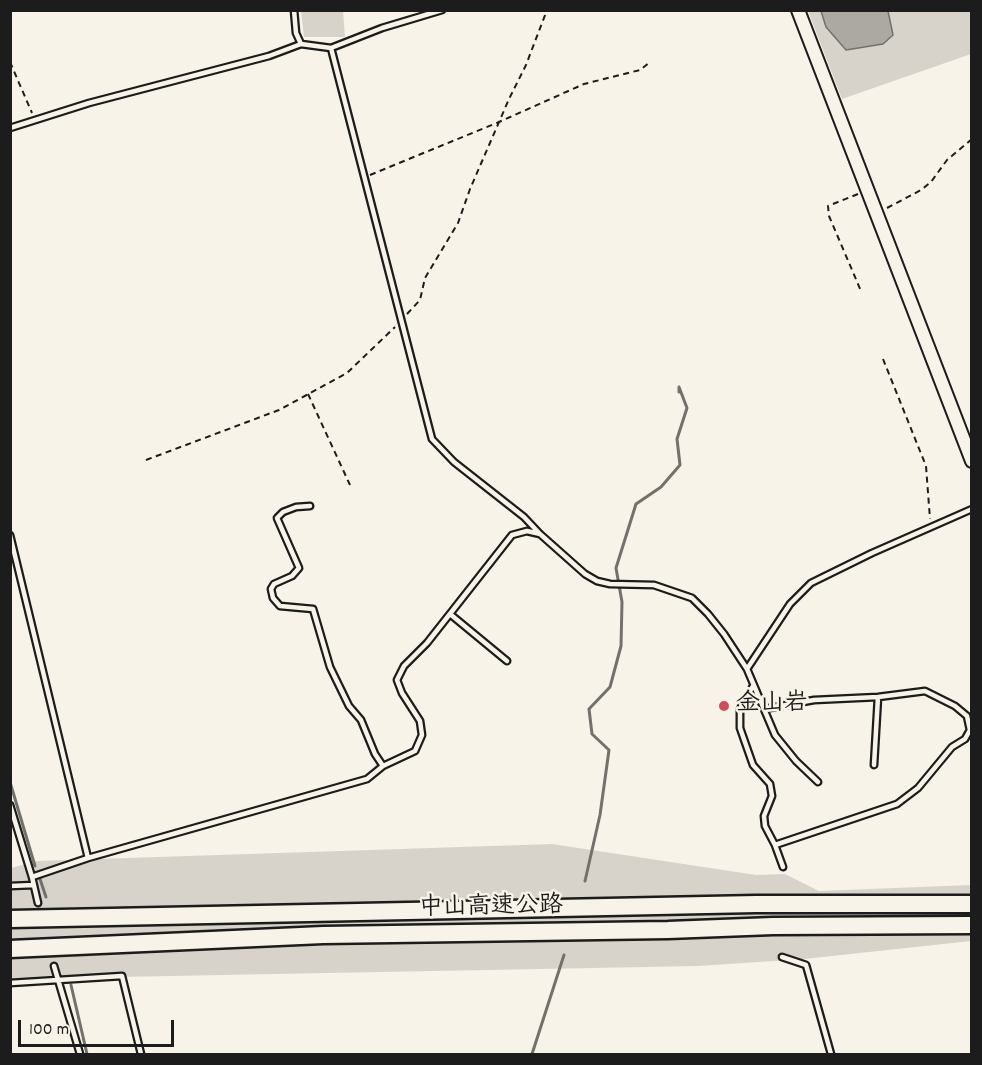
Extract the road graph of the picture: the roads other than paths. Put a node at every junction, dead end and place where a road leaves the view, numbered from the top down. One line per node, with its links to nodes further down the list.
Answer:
1 (294, 10): 4 (lane)
2 (441, 10): 5 (lane)
3 (798, 10): 7 (street)
4 (301, 44): 5 (lane); 6 (lane)
5 (331, 48): 10 (lane)
6 (10, 128)
7 (972, 461)
8 (310, 506): 19 (lane)
9 (972, 509): 14 (lane)
10 (540, 534): 12 (lane); 14 (lane)
11 (10, 535): 23 (lane)
12 (450, 614): 13 (lane); 19 (lane)
13 (507, 661)
14 (747, 669): 15 (lane)
15 (753, 686): 17 (lane); 22 (lane)
16 (878, 697): 17 (lane); 18 (lane); 22 (lane)
17 (764, 709): 20 (lane)
18 (874, 765)
19 (383, 766): 23 (lane)
20 (818, 782)
21 (10, 804): 25 (lane)
22 (775, 845): 24 (lane)
23 (88, 858): 25 (lane)
24 (783, 867)
25 (32, 877): 26 (lane)
26 (34, 885): 27 (lane); 28 (lane)
27 (10, 886)
28 (38, 903)
29 (972, 904): 30 (highway, 中山高速公路)
30 (10, 919)
31 (972, 925): 32 (highway, 中山高速公路)
32 (10, 949)
33 (782, 957): 39 (lane)
34 (54, 966): 35 (lane)
35 (58, 979): 36 (lane); 37 (lane); 38 (lane)
36 (10, 983)
37 (80, 1054)
38 (141, 1054)
39 (831, 1054)

